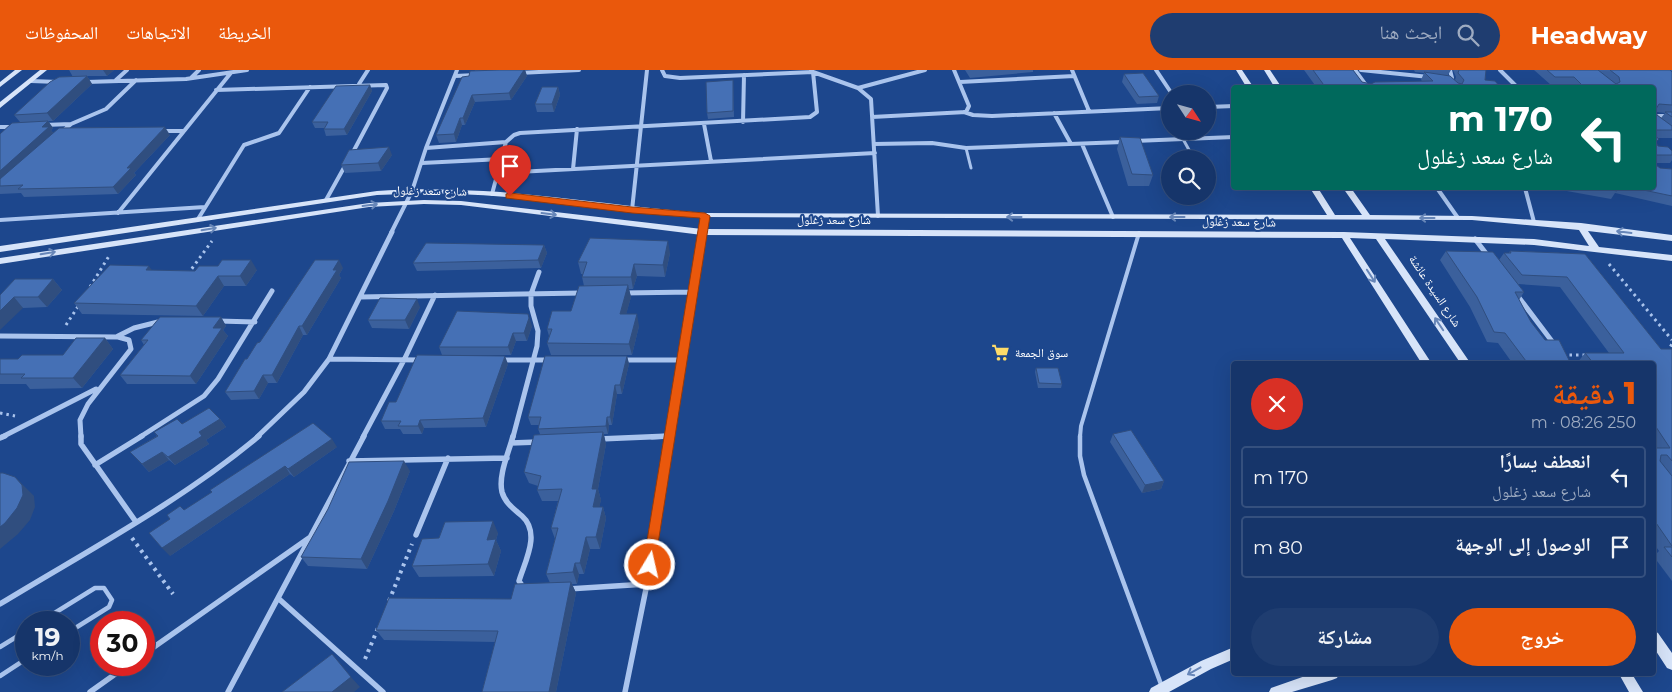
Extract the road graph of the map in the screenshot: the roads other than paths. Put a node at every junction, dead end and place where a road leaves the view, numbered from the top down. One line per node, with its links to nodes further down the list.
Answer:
1 (19, 70): 45 (street)
2 (44, 70): 34 (street)
3 (127, 70): 31 (street)
4 (199, 70): 29 (street)
5 (247, 70): 22 (street)
6 (368, 70): 39 (street)
7 (456, 70): 26 (street)
8 (579, 70): 23 (street)
9 (647, 70): 66 (street)
10 (662, 70): 25 (street)
11 (925, 70): 47 (street)
12 (954, 70): 37 (street)
13 (1072, 70): 27 (street)
14 (1156, 70): 40 (street)
15 (1239, 70): 41 (street)
16 (1267, 70): 42 (street)
17 (1355, 70): 43 (street)
18 (1361, 70): 28 (street)
19 (1450, 70): 33 (street)
20 (1500, 70): 44 (street)
21 (812, 71): 25 (street); 47 (street); 61 (street)
22 (230, 73): 29 (street); 48 (street)
23 (511, 74)
24 (483, 75): 26 (street)
25 (744, 75): 61 (street)
26 (455, 76): 79 (street)
27 (1074, 76): 37 (street); 55 (street)
28 (1430, 77)
29 (191, 78): 32 (street)
30 (1440, 78): 33 (street)
31 (115, 80): 32 (street); 36 (street)
32 (136, 80): 62 (street)
33 (1448, 80): 38 (street)
34 (30, 81): 35 (street); 50 (street)
35 (66, 82)
36 (83, 82)
37 (960, 82): 56 (street)
38 (1452, 83)
39 (359, 84): 46 (street); 95 (street)
40 (1166, 85)
41 (1248, 85)
42 (1277, 85)
43 (1366, 85)
44 (1515, 85)
45 (0, 86)
46 (310, 86): 48 (street); 97 (street)
47 (858, 88): 60 (street)
48 (216, 90): 70 (street)
49 (0, 91): 50 (street)
50 (15, 94): 51 (street)
51 (0, 106)
52 (1231, 106): 53 (street)
53 (1216, 107)
54 (1161, 108): 55 (street)
55 (1089, 111): 57 (street)
56 (964, 112): 57 (street); 60 (street)
57 (1054, 113): 77 (street)
58 (1656, 116): 59 (street)
59 (1672, 116)
60 (872, 117): 76 (street)
61 (743, 122): 63 (street)
62 (71, 124): 65 (street); 71 (street)
63 (704, 124): 66 (street); 83 (street)
64 (18, 126): 67 (street)
65 (37, 126)
66 (641, 126): 68 (street); 85 (street)
67 (0, 127)
68 (577, 130): 75 (street); 87 (street)
69 (156, 131): 70 (street)
70 (184, 131): 99 (street)
71 (71, 132)
72 (1231, 136): 73 (street)
73 (1216, 137)
74 (1163, 140): 78 (street)
75 (506, 142): 79 (street); 82 (street)
76 (874, 144): 80 (street); 81 (street)
77 (1071, 144): 78 (street); 80 (street)
78 (1082, 144): 102 (street)
79 (426, 148): 84 (street)
80 (966, 148): 86 (lane)
81 (875, 153): 83 (street); 101 (street)
82 (502, 159): 84 (street); 88 (street)
83 (711, 161): 85 (street)
84 (422, 164): 93 (street)
85 (640, 165): 87 (street); 98 (street)
86 (971, 168)
87 (572, 169): 88 (street)
88 (498, 173): 94 (street)
89 (1315, 190): 104 (street)
90 (1349, 190): 105 (street)
91 (1438, 190): 106 (street)
92 (1526, 190): 109 (street)
93 (412, 191): 94 (street, شارع سعد زغلول); 95 (street, شارع سعد زغلول); 96 (street)
94 (492, 194): 98 (street, شارع سعد زغلول)
95 (326, 200): 107 (street, شارع سعد زغلول)
96 (405, 202): 111 (street, شارع سعد زغلول, one-way to 111); 121 (street, شارع سعد زغلول, one-way to 96); 131 (street)
97 (205, 207): 99 (street); 107 (street)
98 (632, 210): 100 (street, شارع سعد زغلول)
99 (118, 213): 108 (street)
100 (705, 216): 101 (street, شارع سعد زغلول); 111 (street)
101 (878, 216): 102 (street, شارع سعد زغلول, one-way to 101)
102 (1113, 217): 103 (street, شارع سعد زغلول, one-way to 102)
103 (1235, 217): 104 (street, شارع سعد زغلول); 113 (street)
104 (1333, 218): 105 (street, شارع سعد زغلول)
105 (1368, 218): 106 (street, شارع سعد زغلول, one-way to 105)
106 (1458, 218): 109 (street, شارع سعد زغلول)
107 (198, 219): 118 (street, شارع سعد زغلول)
108 (0, 220)
109 (1534, 222): 110 (street, شارع سعد زغلول)
110 (1581, 226): 116 (street, شارع سعد زغلول, one-way to 110); 119 (street)
111 (702, 232): 112 (street, شارع سعد زغلول); 125 (street)
112 (1139, 233): 113 (street, شارع سعد زغلول); 179 (lane)
113 (1243, 234): 114 (street, شارع سعد زغلول)
114 (1344, 235): 115 (street, شارع سعد زغلول); 146 (street, one-way to 146)
115 (1378, 236): 117 (street, شارع سعد زغلول); 147 (street, شارع السيدة عائشة, one-way to 115)
116 (1672, 238)
117 (1474, 239): 119 (street, شارع سعد زغلول); 122 (street)
118 (0, 248)
119 (1594, 248): 120 (street, شارع سعد زغلول)
120 (1672, 258)
121 (0, 261)
122 (1492, 262)
123 (539, 272): 129 (street)
124 (272, 291): 134 (street)
125 (693, 292): 127 (street); 145 (street)
126 (588, 293): 129 (street)
127 (617, 293)
128 (1516, 293): 137 (street)
129 (531, 294): 130 (street); 142 (street)
130 (435, 295): 131 (street); 139 (street)
131 (360, 297): 138 (street)
132 (168, 320): 136 (street)
133 (216, 321): 134 (street)
134 (255, 322): 157 (street)
135 (0, 336): 136 (street)
136 (118, 337): 148 (street)
137 (1563, 354)
138 (329, 359): 139 (street); 158 (street)
139 (404, 360): 140 (street); 156 (street)
140 (432, 360)
141 (497, 360): 142 (street)
142 (534, 360): 143 (street); 153 (street)
143 (554, 360)
144 (613, 360): 145 (street)
145 (682, 360): 149 (street)
146 (1425, 361)
147 (1464, 361)
148 (99, 388): 150 (street); 157 (street)
149 (670, 436): 151 (street); 161 (street)
150 (0, 438)
151 (590, 440)
152 (541, 442): 153 (street)
153 (511, 443): 155 (street)
154 (448, 458): 155 (street); 156 (street); 159 (street)
155 (507, 458): 163 (street)
156 (349, 461): 160 (street)
157 (95, 465): 158 (street)
158 (136, 522): 165 (street)
159 (416, 535)
160 (310, 537): 164 (street); 170 (street)
161 (647, 584): 162 (street); 183 (street)
162 (557, 590)
163 (529, 591)
164 (279, 599): 181 (street); 182 (street)
165 (0, 604)
166 (58, 611): 167 (lane)
167 (80, 625)
168 (15, 638): 171 (lane)
169 (1656, 640): 173 (street)
170 (155, 646)
171 (0, 647)
172 (1231, 654): 179 (street, one-way to 179)
173 (1672, 664)
174 (15, 666): 175 (lane)
175 (0, 676)
176 (113, 676): 180 (street)
177 (1324, 676): 184 (street)
178 (1625, 676): 185 (street)
179 (1160, 690)
180 (90, 692)
181 (228, 692)
182 (383, 692)
183 (625, 692)
184 (1276, 692)
185 (1636, 692)

